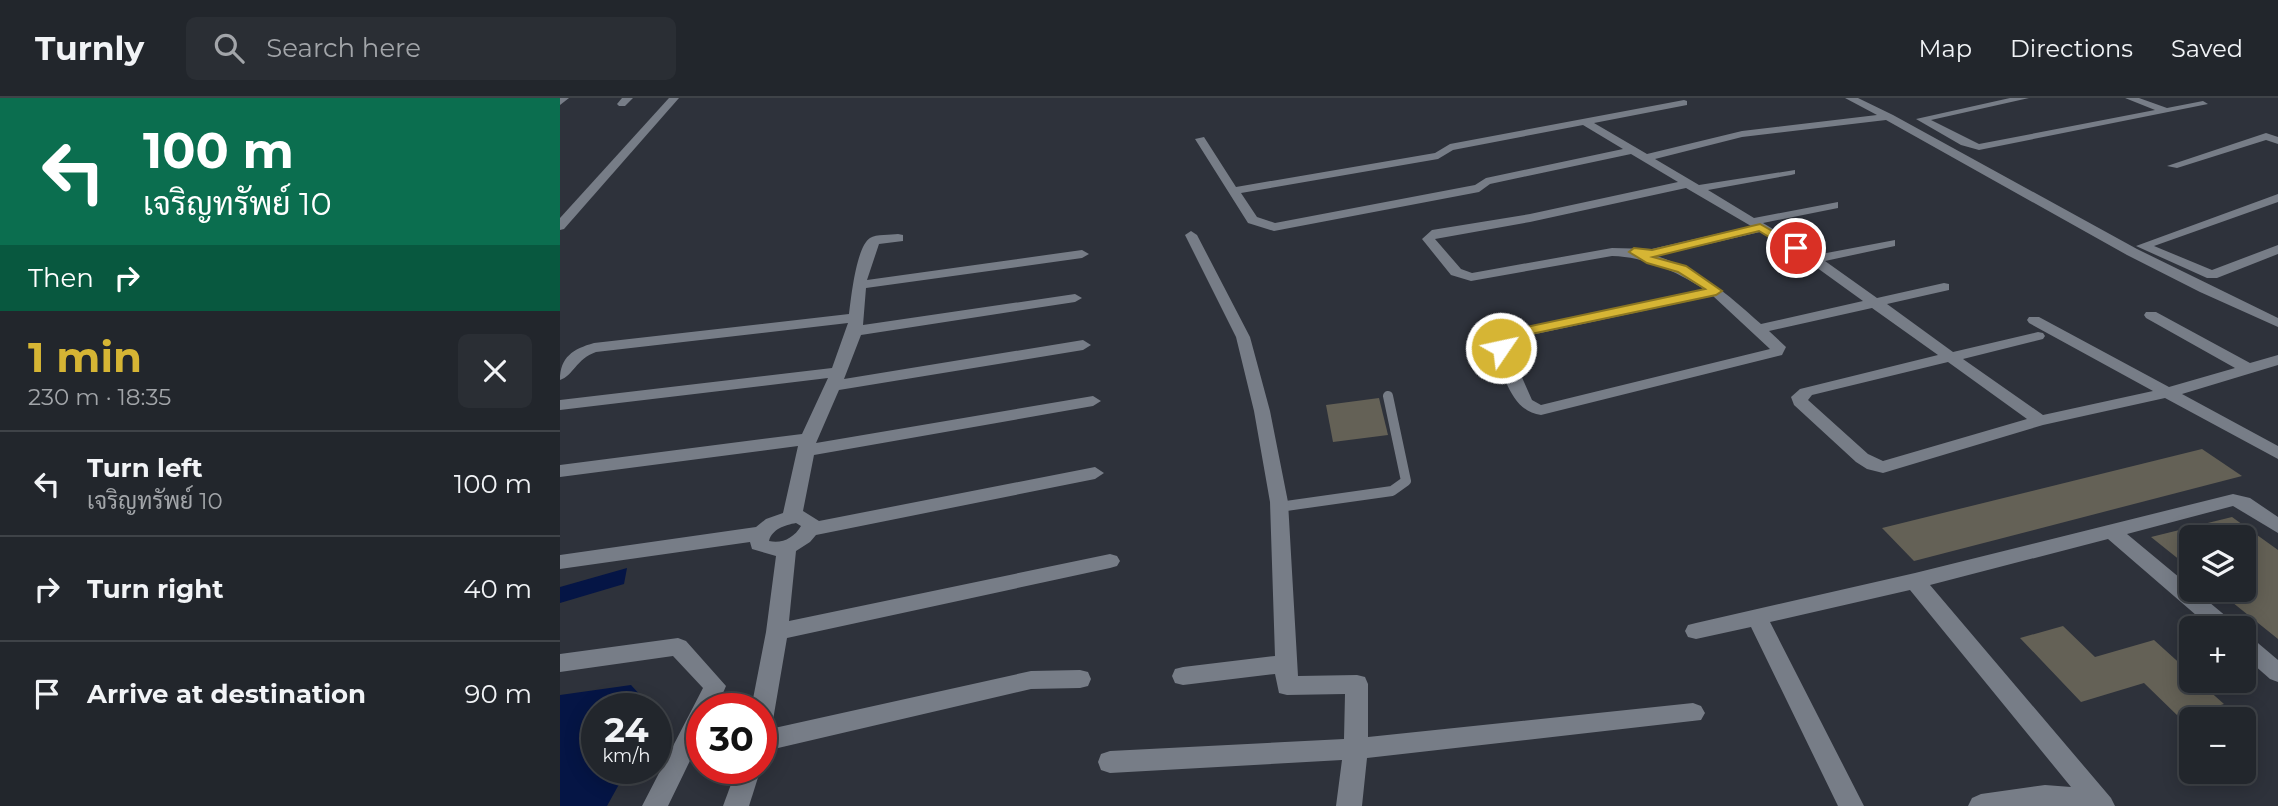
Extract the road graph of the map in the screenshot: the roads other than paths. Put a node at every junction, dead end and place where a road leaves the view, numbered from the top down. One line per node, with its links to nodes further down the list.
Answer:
1 (674, 98): 23 (street)
2 (1850, 98): 8 (street)
3 (2024, 98): 10 (street)
4 (2130, 98): 7 (street)
5 (1684, 103): 9 (street)
6 (2203, 104): 7 (street)
7 (2166, 111): 10 (street)
8 (1890, 117): 12 (street); 15 (street)
9 (1585, 122): 14 (street); 19 (street)
10 (1950, 135): 12 (street)
11 (1200, 139): 19 (street)
12 (1928, 139): 32 (street)
13 (2278, 141): 16 (street)
14 (1631, 151): 15 (street); 19 (street)
15 (1645, 158): 18 (street)
16 (2173, 166)
17 (1791, 172): 18 (street)
18 (1691, 187): 22 (street); 28 (street)
19 (1232, 191)
20 (2278, 198): 31 (street)
21 (1834, 205): 22 (street)
22 (1755, 225): 28 (street); 30 (street)
23 (560, 226)
24 (1191, 235): 57 (street)
25 (898, 238): 33 (street)
26 (1890, 243): 30 (street)
27 (2278, 249): 31 (street)
28 (1634, 252): 35 (street)
29 (1082, 254): 33 (street)
30 (1814, 259): 37 (street)
31 (2182, 262): 32 (street)
32 (2167, 268): 39 (street)
33 (860, 285): 40 (street)
34 (1944, 287): 37 (street)
35 (1716, 291): 41 (street); 41 (street)
36 (1075, 298): 40 (street)
37 (1878, 302): 41 (street); 43 (street)
38 (2151, 315): 45 (street)
39 (2278, 323)
40 (855, 325): 46 (street); 47 (street)
41 (1759, 329)
42 (1083, 345): 47 (street)
43 (1952, 357): 48 (street); 52 (street); 52 (street)
44 (2278, 360): 45 (street)
45 (2248, 369): 48 (street)
46 (560, 376)
47 (835, 379): 51 (street); 53 (street)
48 (2167, 393): 52 (street); 54 (street)
49 (1388, 396): 57 (lane)
50 (1093, 401): 53 (street)
51 (560, 405)
52 (2040, 421)
53 (806, 445): 55 (street); 58 (street)
54 (2278, 453)
55 (560, 471)
56 (1095, 473): 60 (street)
57 (1279, 507): 73 (street)
58 (792, 517): 60 (street); 62 (street)
59 (2278, 526): 61 (street)
60 (811, 529): 63 (street)
61 (2111, 531): 66 (street); 67 (street)
62 (762, 533): 63 (street); 65 (street)
63 (788, 547): 70 (street)
64 (1110, 561): 70 (street)
65 (560, 562)
66 (1914, 581): 68 (street); 85 (street)
67 (2211, 616)
68 (1757, 617): 69 (street); 89 (street)
69 (1696, 631)
70 (777, 632): 78 (street)
71 (2256, 654): 74 (street)
72 (560, 663): 77 (street)
73 (1285, 664): 75 (street); 82 (street)
74 (2278, 673)
75 (1183, 676)
76 (1080, 679): 80 (street)
77 (712, 693)
78 (766, 693)
79 (1693, 713): 82 (street)
80 (777, 739)
81 (686, 743): 86 (street)
82 (1356, 750): 83 (street); 88 (street)
83 (1110, 762)
84 (744, 784): 87 (street)
85 (2100, 803): 90 (street)
86 (654, 806)
87 (736, 806)
88 (1349, 806)
89 (1851, 806)
90 (1981, 806)

